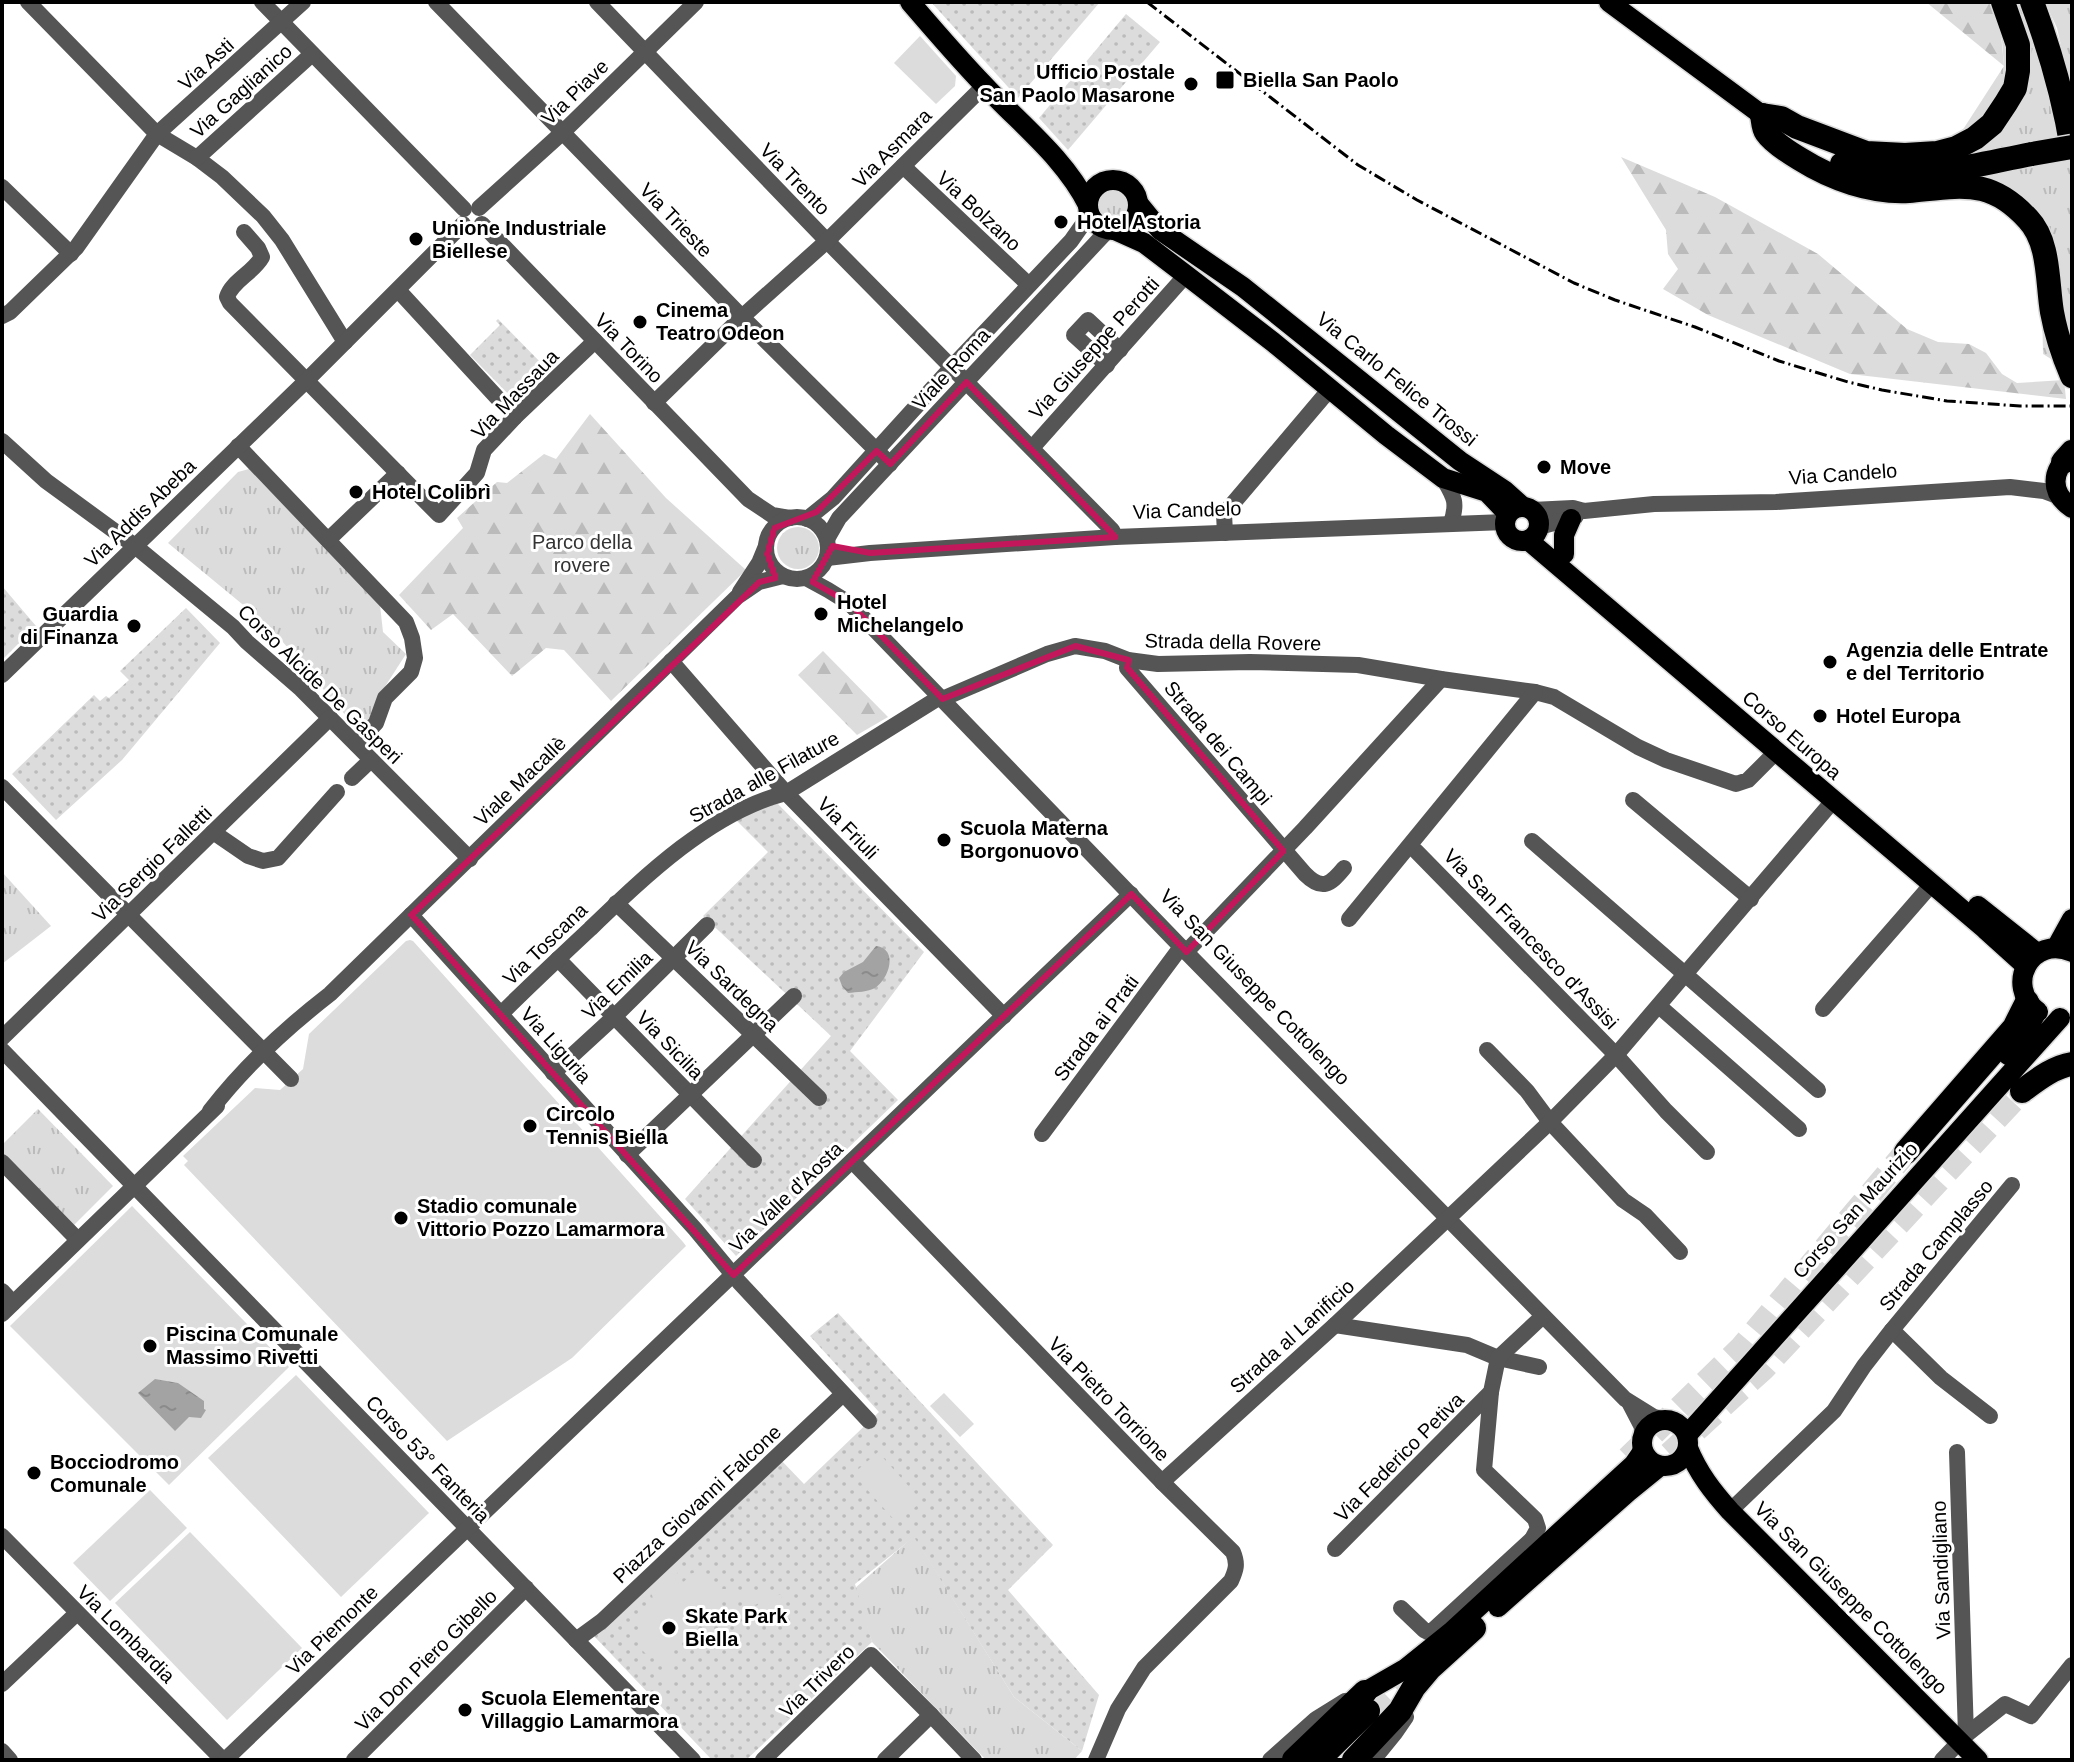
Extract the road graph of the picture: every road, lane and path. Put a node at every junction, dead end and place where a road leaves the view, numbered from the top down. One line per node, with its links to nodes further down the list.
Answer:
1 (28, 2): 17 (street)
2 (262, 2): 11 (street, Via Torino)
3 (303, 2): 11 (street, Via Asti)
4 (436, 2): 16 (street, Via Trieste)
5 (597, 2): 12 (street, Via Trento)
6 (696, 2): 12 (street, Via Piave)
7 (910, 2): 14 (main road)
8 (1609, 2): 15 (main road)
9 (2003, 2): 15 (highway)
10 (2032, 2): 19 (highway)
11 (282, 23): 13 (street, Via Torino); 17 (street, Via Asti)
12 (645, 52): 16 (street, Via Piave); 29 (street, Via Trento)
13 (312, 54): 20 (street, Via Gaglianico); 26 (street, Via Torino)
14 (984, 86): 18 (main road); 21 (street, Via Asmara)
15 (1762, 115): 19 (highway, bridge); 41 (highway)
16 (563, 132): 26 (street, Via Piave); 35 (street, Via Trieste)
17 (157, 134): 20 (street); 30 (street, Via Asti)
18 (1046, 148): 22 (main road); 25 (main road)
19 (2072, 148)
20 (197, 158): 37 (street)
21 (903, 166): 29 (street, Via Asmara); 32 (street, Via Bolzano)
22 (1119, 181): 24 (main road); 25 (main road)
23 (2, 187): 30 (street)
24 (1138, 203): 27 (main road); 60 (main road, Via Carlo Felice Trossi)
25 (1089, 210): 27 (main road); 32 (street, Viale Roma)
26 (472, 216): 33 (street, Via Addis Abeba); 36 (street, Via Torino)
27 (1112, 229): 31 (main road); 43 (street, Viale Roma)
28 (244, 232): 42 (street)
29 (827, 241): 35 (street, Via Asmara); 40 (street, Via Trento)
30 (71, 254): 34 (street, Via Asti)
31 (1186, 275): 38 (street, Via Giuseppe Perotti); 44 (main road)
32 (1028, 284): 40 (street, Viale Roma)
33 (398, 290): 37 (street, Via Addis Abeba); 46 (street)
34 (2, 316)
35 (742, 317): 45 (street, Via Asmara); 50 (street, Via Trieste)
36 (595, 341): 45 (street, Via Torino); 46 (street, Via Massaua)
37 (345, 342): 42 (street, Via Addis Abeba)
38 (1120, 350): 39 (street, Via Giuseppe Perotti); 39 (street)
39 (1107, 365): 49 (street, Via Giuseppe Perotti)
40 (952, 367): 43 (street, Via Trento); 50 (street, Viale Roma)
41 (2072, 376)
42 (306, 381): 48 (street, Via Addis Abeba); 53 (street)
43 (966, 382): 49 (street, Via Trento); 52 (street, Viale Roma)
44 (1330, 389): 54 (main road); 62 (street)
45 (654, 403): 56 (street, Via Torino)
46 (515, 417): 53 (street, Via Massaua)
47 (2, 441): 66 (street, Corso Alcide De Gasperi)
48 (238, 446): 64 (street); 66 (street, Via Addis Abeba)
49 (1032, 448): 63 (street, Via Trento)
50 (876, 451): 52 (street, Via Trieste); 59 (street, Viale Roma)
51 (2067, 459): 55 (street, Via Candelo); 57 (main road)
52 (890, 464): 67 (street, Viale Roma)
53 (398, 473): 64 (street)
54 (1443, 478): 60 (main road); 61 (street)
55 (2010, 487): 57 (street, Via Candelo); 58 (street, Via Candelo)
56 (748, 499): 59 (street, Via Torino); 65 (street, Via Torino)
57 (2067, 504)
58 (1578, 515): 60 (street, Via Candelo); 68 (main road)
59 (798, 518): 65 (street); 67 (street)
60 (1525, 521): 61 (street, Via Candelo); 68 (main road, Corso Europa); 81 (main road, Corso Europa)
61 (1451, 523): 62 (street, Via Candelo)
62 (1225, 533): 63 (street, Via Candelo)
63 (1115, 537): 67 (street, Via Candelo)
64 (328, 540): 80 (street)
65 (768, 541): 69 (street); 71 (street, Viale Macallè)
66 (135, 546): 75 (street, Via Addis Abeba); 79 (street, Corso Alcide De Gasperi)
67 (827, 551): 70 (street); 72 (street, Via San Giuseppe Cottolengo)
68 (1564, 554): 105 (main road, Corso Europa)
69 (783, 576): 70 (street); 71 (street, Viale Macallè)
70 (806, 578): 72 (street, Via San Giuseppe Cottolengo)
71 (737, 597): 74 (street, Viale Macallè)
72 (849, 603): 78 (street, Via San Giuseppe Cottolengo)
73 (1128, 660): 76 (street, Strada della Rovere); 78 (street, Strada della Rovere); 91 (street, Strada dei Campi)
74 (671, 661): 86 (street, Via Friuli); 93 (street, Viale Macallè)
75 (2, 675)
76 (1441, 679): 77 (street, Strada della Rovere); 91 (street)
77 (1535, 692): 81 (street, Strada della Rovere); 101 (street)
78 (941, 698): 86 (street, Strada alle Filature); 96 (street, Via San Giuseppe Cottolengo)
79 (330, 718): 80 (street, Corso Alcide De Gasperi); 89 (street, Via Sergio Falletti)
80 (356, 744): 82 (street, Corso Alcide De Gasperi)
81 (1776, 752): 88 (main road, Corso Europa)
82 (371, 760): 83 (street); 93 (street, Corso Alcide De Gasperi)
83 (352, 778)
84 (2, 787): 99 (street)
85 (337, 792): 89 (street)
86 (786, 793): 98 (street, Strada alle Filature); 114 (street, Via Friuli)
87 (1633, 800): 97 (street)
88 (1833, 801): 95 (main road, Corso Europa); 97 (street, Strada al Lanificio)
89 (213, 832): 99 (street, Via Sergio Falletti)
90 (1532, 841): 108 (street)
91 (1283, 851): 94 (street, Strada dei Campi); 104 (street)
92 (1416, 851): 122 (street, Via San Francesco d'Assisi)
93 (470, 859): 100 (street, Viale Macallè)
94 (1344, 868)
95 (1932, 884): 105 (main road, Corso Europa); 112 (street)
96 (1131, 894): 104 (street, Via San Giuseppe Cottolengo); 114 (street, Via Valle d'Aosta)
97 (1751, 899): 108 (street, Strada al Lanificio)
98 (616, 903): 106 (street, Via Sardegna); 107 (street, Via Toscana)
99 (129, 914): 118 (street, Via Sergio Falletti); 121 (street)
100 (411, 915): 113 (street, Via Liguria); 121 (street, Viale Macallè)
101 (1349, 919)
102 (2072, 919): 105 (main road)
103 (707, 925): 106 (street, Via Emilia)
104 (1184, 949): 132 (street, Strada ai Prati); 141 (street, Via San Giuseppe Cottolengo)
105 (2048, 955): 111 (main road)
106 (674, 958): 116 (street, Via Emilia); 117 (street, Via Sardegna)
107 (558, 959): 113 (street, Via Toscana); 116 (street, Via Sicilia)
108 (1685, 975): 110 (street, Strada al Lanificio); 126 (street)
109 (794, 996): 117 (street)
110 (1659, 1006): 122 (street, Strada al Lanificio); 131 (street)
111 (2032, 1007): 115 (main road); 134 (highway); 156 (main road, Corso San Maurizio)
112 (1823, 1009)
113 (501, 1014): 124 (street, Via Liguria)
114 (1004, 1016): 137 (street, Via Valle d'Aosta)
115 (2066, 1016): 156 (main road, Corso San Maurizio)
116 (614, 1017): 124 (street, Via Emilia); 128 (street, Via Sicilia)
117 (754, 1035): 128 (street); 129 (street, Via Sardegna)
118 (2, 1038)
119 (2, 1050): 139 (street, Corso 53° Fanteria)
120 (1487, 1050): 130 (street)
121 (268, 1055): 125 (street); 139 (street, Viale Macallè)
122 (1616, 1055): 130 (street, Strada al Lanificio); 133 (street, Via San Francesco d'Assisi)
123 (2072, 1064): 127 (highway)
124 (553, 1073): 135 (street, Via Liguria)
125 (291, 1079)
126 (1818, 1090)
127 (2022, 1091)
128 (691, 1095): 135 (street); 136 (street, Via Sicilia)
129 (819, 1098)
130 (1550, 1122): 141 (street, Strada al Lanificio); 143 (street)
131 (1799, 1129)
132 (1042, 1134)
133 (1707, 1152)
134 (1906, 1152)
135 (627, 1155): 144 (street, Via Liguria)
136 (754, 1160)
137 (852, 1161): 144 (street, Via Valle d'Aosta); 160 (street, Via Pietro Torrione)
138 (2, 1162): 142 (street)
139 (133, 1185): 142 (street, Viale Macallè); 163 (street, Corso 53° Fanteria)
140 (2012, 1185): 148 (street, Strada Camplasso)
141 (1449, 1219): 146 (street, Via San Giuseppe Cottolengo); 147 (street, Strada al Lanificio)
142 (78, 1240): 145 (street, Viale Macallè)
143 (1680, 1252)
144 (733, 1275): 152 (street); 163 (street, Via Valle d'Aosta)
145 (6, 1302)
146 (1543, 1316): 149 (street); 153 (street, Via San Giuseppe Cottolengo)
147 (1335, 1325): 149 (street); 160 (street, Strada al Lanificio)
148 (1892, 1330): 154 (street, Strada Camplasso); 162 (street, Strada Camplasso)
149 (1498, 1358): 150 (street); 151 (street, Via Federico Petiva)
150 (1539, 1367)
151 (1491, 1392): 165 (street, Via Federico Petiva); 167 (street, Via Federico Petiva)
152 (843, 1394): 155 (street); 170 (street, Piazza Giovanni Falcone)
153 (1629, 1403): 156 (street, Via San Giuseppe Cottolengo); 157 (street, Via San Giuseppe Cottolengo)
154 (1990, 1416)
155 (869, 1421)
156 (1679, 1432): 157 (main road); 159 (main road); 161 (main road, Via San Giuseppe Cottolengo)
157 (1643, 1444): 159 (main road); 173 (main road)
158 (1957, 1452): 175 (street, Via Sandigliano)
159 (1665, 1466): 161 (main road, Via San Giuseppe Cottolengo); 169 (main road)
160 (1162, 1482): 184 (street, Via Pietro Torrione)
161 (1710, 1487): 162 (main road, Via San Giuseppe Cottolengo)
162 (1730, 1511): 175 (main road, Via San Giuseppe Cottolengo)
163 (468, 1528): 166 (street, Corso 53° Fanteria); 178 (street, Via Piemonte)
164 (2, 1536): 168 (street, Via Lombardia)
165 (1335, 1549)
166 (526, 1588): 170 (street, Corso 53° Fanteria); 179 (street, Via Don Piero Gibello)
167 (1401, 1608)
168 (77, 1613): 172 (street); 178 (street, Via Lombardia)
169 (1474, 1628): 189 (highway); 190 (street)
170 (576, 1640): 180 (street, Corso 53° Fanteria)
171 (2072, 1665): 175 (street)
172 (2, 1684)
173 (1370, 1707): 185 (street); 186 (highway); 187 (highway); 188 (highway)
174 (931, 1715): 181 (street, Via Trivero); 182 (street); 183 (street)
175 (1963, 1738): 191 (street); 192 (main road, Via San Giuseppe Cottolengo)
176 (2, 1751): 177 (street)
177 (10, 1760)
178 (224, 1760)
179 (354, 1760)
180 (693, 1760)
181 (763, 1760)
182 (885, 1760)
183 (974, 1760)
184 (1096, 1760)
185 (1270, 1760)
186 (1294, 1760)
187 (1318, 1760)
188 (1336, 1760)
189 (1354, 1760)
190 (1373, 1760)
191 (1942, 1760)
192 (1978, 1760)

